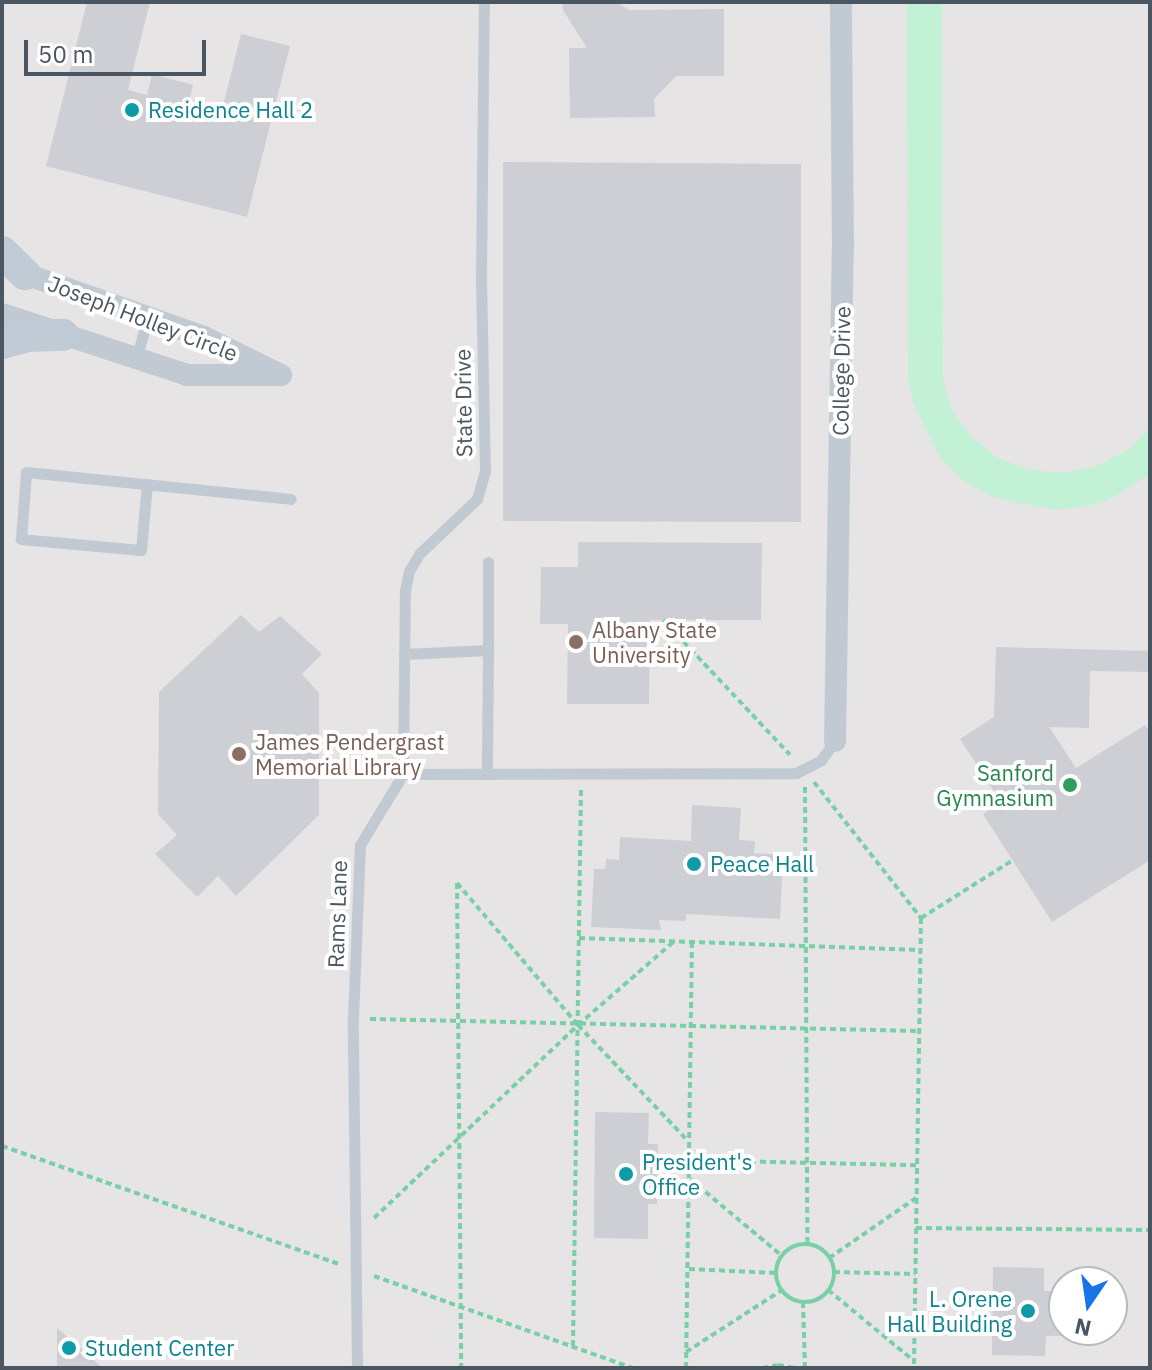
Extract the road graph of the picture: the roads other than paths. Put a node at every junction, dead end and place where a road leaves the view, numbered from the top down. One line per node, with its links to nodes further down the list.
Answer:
1 (484, 2): 13 (lane, State Drive)
2 (841, 2): 14 (street, College Drive)
3 (10, 264): 5 (street, Joseph Holley Circle)
4 (2, 314): 6 (street, Joseph Holley Circle)
5 (148, 317): 8 (lane); 8 (street, Joseph Holley Circle)
6 (63, 335): 7 (main road); 8 (street, Joseph Holley Circle)
7 (2, 343)
8 (136, 360)
9 (147, 484): 9 (lane); 10 (lane)
10 (291, 499)
11 (488, 562): 12 (lane)
12 (488, 650): 13 (lane); 16 (lane)
13 (404, 654): 15 (lane, State Drive)
14 (835, 741): 16 (lane)
15 (403, 774): 16 (lane); 17 (lane, Rams Lane)
16 (487, 774)
17 (357, 1368)

